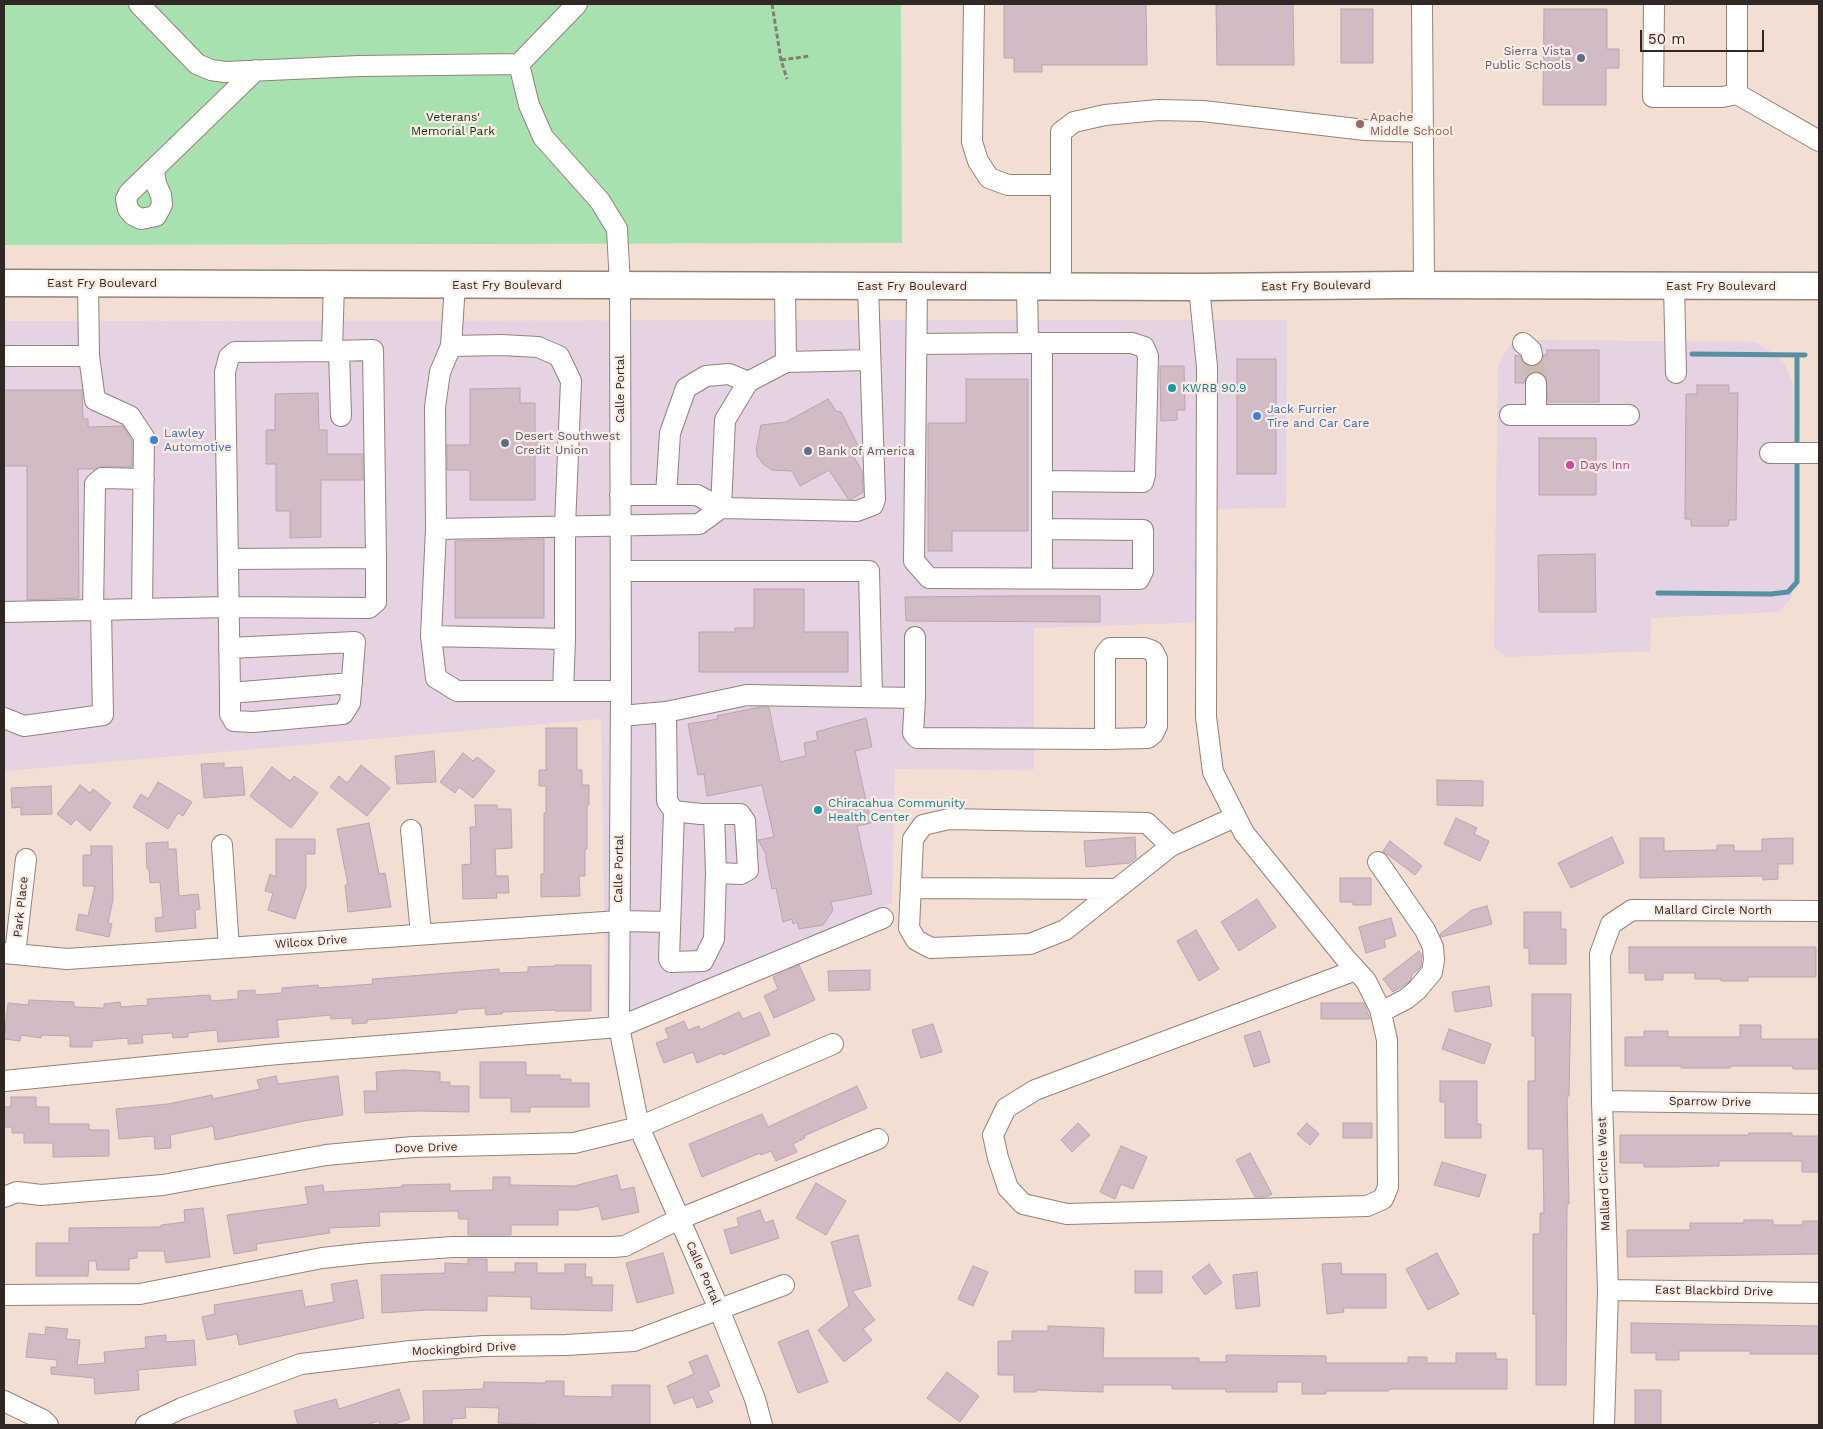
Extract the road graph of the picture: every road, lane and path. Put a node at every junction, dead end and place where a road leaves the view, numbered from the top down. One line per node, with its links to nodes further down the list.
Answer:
1 (139, 4): 11 (street)
2 (577, 4): 10 (street)
3 (772, 4): 9 (path)
4 (974, 4): 17 (street)
5 (1422, 4): 14 (street)
6 (1654, 4): 13 (street)
7 (1737, 4): 13 (street)
8 (810, 56): 9 (path)
9 (781, 60): 12 (path)
10 (519, 64): 11 (street); 22 (street, Calle Portal)
11 (256, 70): 16 (street)
12 (787, 79)
13 (1737, 94): 15 (street)
14 (1423, 132): 17 (street); 23 (street)
15 (1819, 141)
16 (154, 170)
17 (1061, 186): 28 (street)
18 (4, 283): 19 (main road, East Fry Boulevard)
19 (88, 283): 20 (main road, East Fry Boulevard); 37 (street)
20 (334, 284): 21 (main road, East Fry Boulevard); 35 (street)
21 (456, 284): 22 (main road, East Fry Boulevard); 34 (street)
22 (620, 285): 24 (main road, East Fry Boulevard); 52 (street, Calle Portal)
23 (1424, 285): 29 (main road, East Fry Boulevard); 31 (main road, East Fry Boulevard)
24 (784, 286): 25 (main road, East Fry Boulevard); 39 (street)
25 (868, 286): 26 (main road, East Fry Boulevard); 38 (street)
26 (917, 286): 27 (main road, East Fry Boulevard); 33 (street)
27 (1027, 286): 28 (main road, East Fry Boulevard); 32 (street)
28 (1061, 286): 31 (main road, East Fry Boulevard)
29 (1674, 286): 30 (main road, East Fry Boulevard); 40 (street)
30 (1819, 286)
31 (1199, 287): 82 (street)
32 (1035, 342): 33 (street); 50 (street); 50 (street)
33 (917, 344): 61 (street)
34 (450, 346): 55 (street); 56 (street)
35 (336, 351): 46 (street); 58 (street); 59 (street)
36 (4, 356): 37 (street)
37 (89, 356): 49 (street)
38 (870, 360): 39 (street); 53 (street)
39 (786, 362): 41 (street)
40 (1676, 373)
41 (748, 382): 51 (street); 53 (street)
42 (1536, 383): 44 (street)
43 (1510, 415): 44 (street)
44 (1536, 415): 45 (street)
45 (1629, 415)
46 (341, 416)
47 (1777, 453): 48 (street)
48 (1815, 453)
49 (144, 479): 63 (street); 64 (street)
50 (1042, 482): 57 (street)
51 (666, 495): 52 (street); 53 (street)
52 (620, 496): 54 (street, Calle Portal)
53 (721, 508): 54 (street)
54 (621, 525): 55 (street); 60 (street, Calle Portal)
55 (565, 526): 56 (street); 68 (street)
56 (436, 529): 66 (street)
57 (1042, 529): 61 (street); 61 (street)
58 (376, 558): 59 (street); 62 (street)
59 (228, 559): 62 (street)
60 (621, 571): 72 (street, Calle Portal); 74 (street)
61 (1042, 578)
62 (228, 607): 63 (street); 69 (street)
63 (142, 609): 64 (street)
64 (97, 610): 65 (street); 78 (street)
65 (4, 612)
66 (431, 636): 68 (street); 71 (street)
67 (916, 637): 75 (street)
68 (565, 639): 71 (street)
69 (229, 648): 70 (street); 73 (street)
70 (352, 683): 73 (street); 73 (street)
71 (563, 691): 72 (street)
72 (621, 691): 77 (street, Calle Portal)
73 (230, 693)
74 (872, 697): 75 (street); 76 (street)
75 (914, 698): 79 (street)
76 (666, 712): 77 (street); 80 (street)
77 (621, 716): 93 (street, Calle Portal)
78 (4, 718)
79 (1105, 739): 79 (street)
80 (674, 811): 81 (street); 94 (street)
81 (714, 814): 88 (street); 88 (street)
82 (1235, 817): 85 (street); 99 (street)
83 (411, 830): 96 (street)
84 (222, 845): 97 (street)
85 (1171, 846): 89 (street); 90 (street)
86 (26, 859): 98 (street, Park Place)
87 (1378, 862): 100 (street)
88 (716, 873): 94 (street)
89 (911, 888): 90 (street); 90 (street)
90 (1117, 889)
91 (1819, 911): 95 (street, Mallard Circle North)
92 (883, 918): 101 (street)
93 (619, 921): 94 (street, Wilcox Drive); 96 (street, Wilcox Drive); 101 (street, Calle Portal)
94 (670, 922)
95 (1611, 924): 104 (street, Mallard Circle West)
96 (421, 934): 97 (street, Wilcox Drive)
97 (230, 948): 98 (street, Wilcox Drive)
98 (10, 953)
99 (1356, 970): 100 (street); 100 (street)
100 (1381, 1012)
101 (619, 1027): 103 (street); 106 (street, Calle Portal)
102 (833, 1044): 106 (street, Dove Drive)
103 (4, 1081)
104 (1602, 1101): 105 (street, Sparrow Drive); 111 (street, Mallard Circle West)
105 (1819, 1104)
106 (639, 1127): 108 (street, Dove Drive); 109 (street, Calle Portal)
107 (878, 1139): 109 (street)
108 (4, 1197)
109 (679, 1219): 113 (street); 114 (street, Calle Portal)
110 (784, 1285): 114 (street, Mockingbird Drive)
111 (1608, 1290): 112 (street, East Blackbird Drive); 119 (street, Mallard Circle West)
112 (1819, 1293)
113 (4, 1295)
114 (719, 1309): 116 (street, Calle Portal); 118 (street, Mockingbird Drive)
115 (4, 1401): 117 (street)
116 (755, 1423)
117 (48, 1425)
118 (146, 1425)
119 (1604, 1425)

